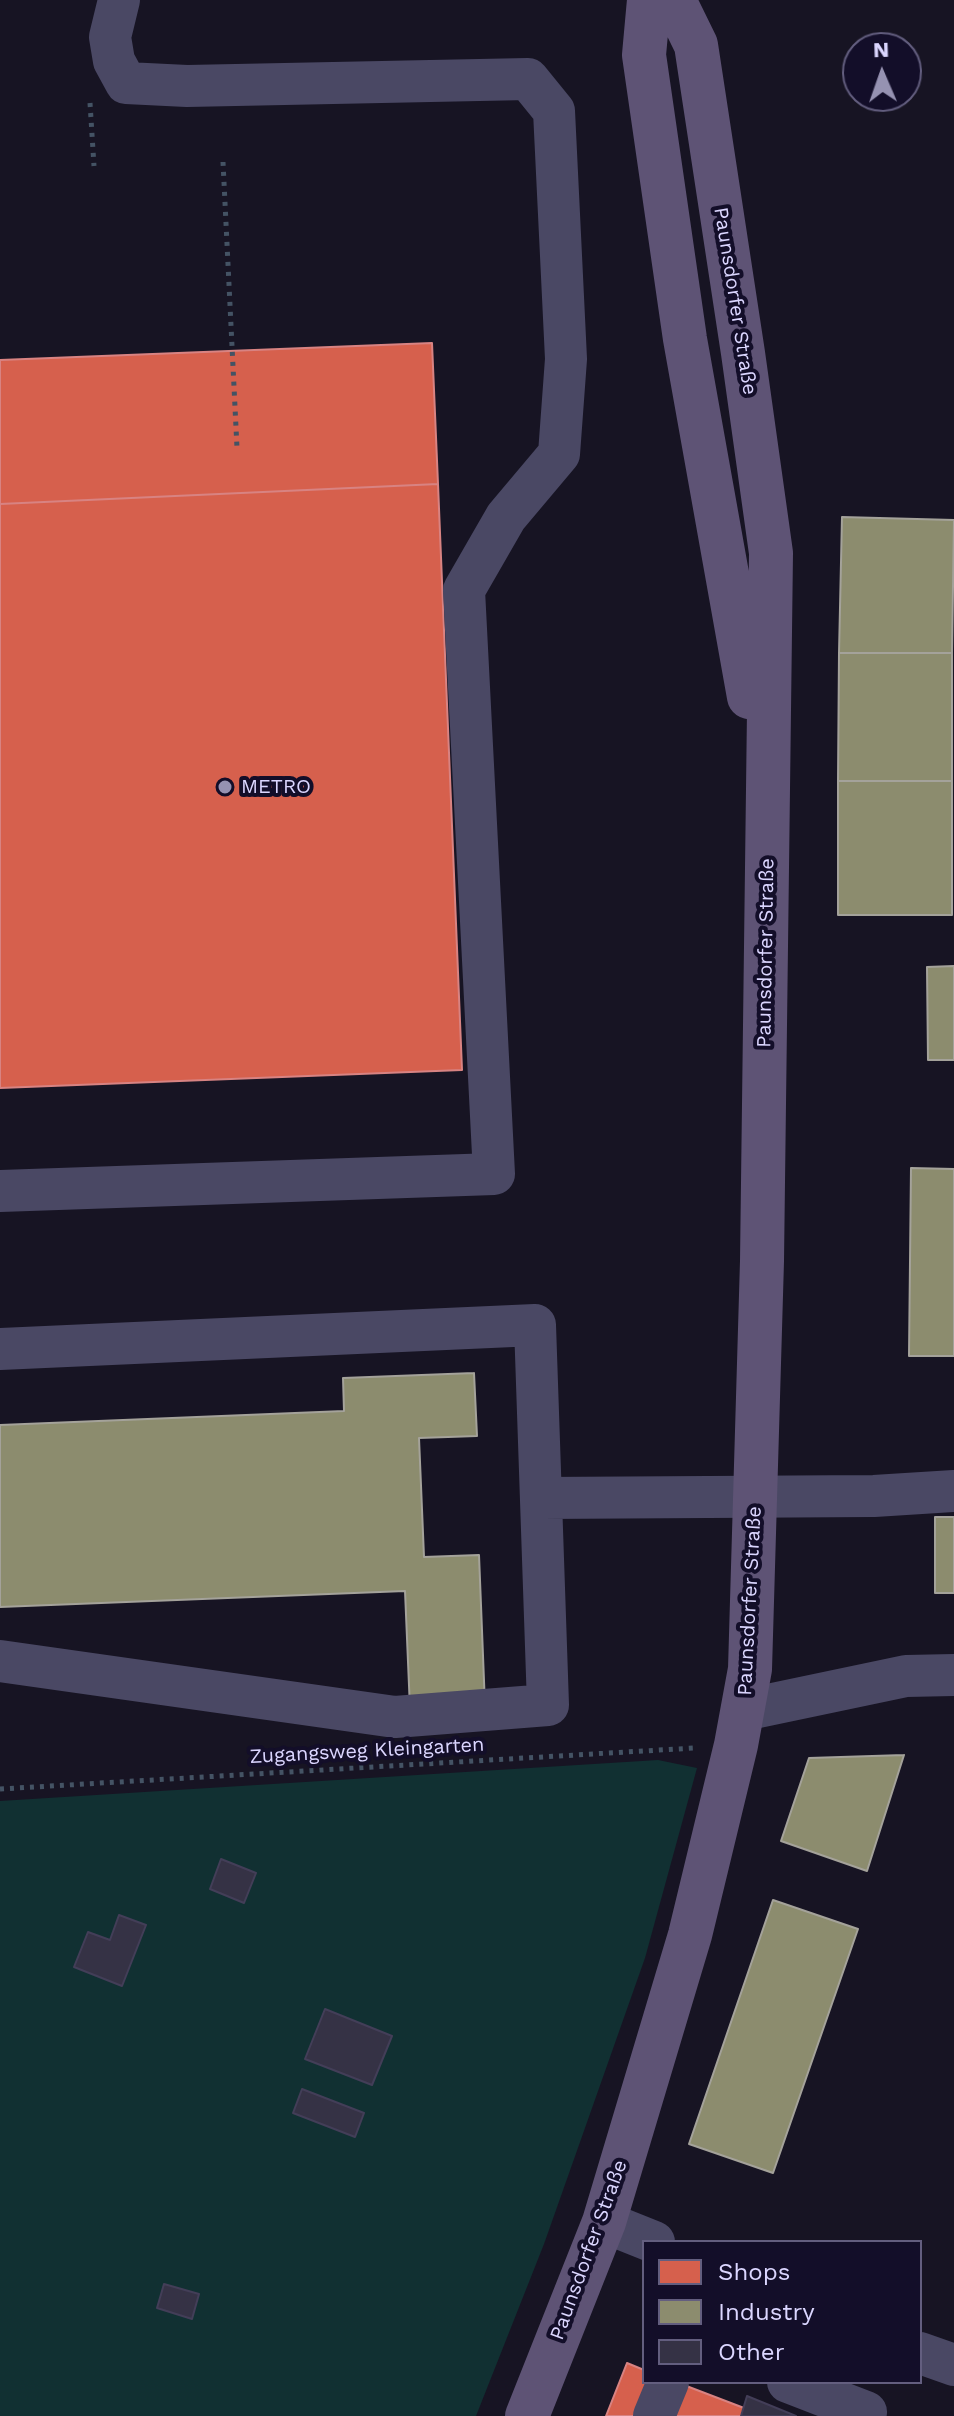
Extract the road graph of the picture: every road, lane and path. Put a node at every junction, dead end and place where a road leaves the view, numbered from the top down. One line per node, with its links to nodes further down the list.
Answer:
1 (119, 0): 9 (street)
2 (649, 0): 8 (main road, Paunsdorfer Straße)
3 (674, 0): 8 (main road, Paunsdorfer Straße)
4 (89, 98): 6 (path)
5 (223, 162): 7 (path)
6 (94, 166)
7 (237, 448)
8 (767, 800): 12 (main road, Paunsdorfer Straße)
9 (0, 1191)
10 (0, 1349): 13 (street)
11 (954, 1491): 12 (street)
12 (756, 1496): 13 (street); 16 (main road, Paunsdorfer Straße)
13 (542, 1498): 14 (street)
14 (0, 1661)
15 (954, 1675): 16 (street)
16 (740, 1728): 17 (path, Zugangsweg Kleingarten); 18 (main road, Paunsdorfer Straße)
17 (0, 1789)
18 (604, 2222): 19 (street); 22 (main road, Paunsdorfer Straße)
19 (649, 2240)
20 (667, 2384): 23 (street)
21 (793, 2384): 24 (street)
22 (527, 2416)
23 (654, 2416)
24 (865, 2416)

